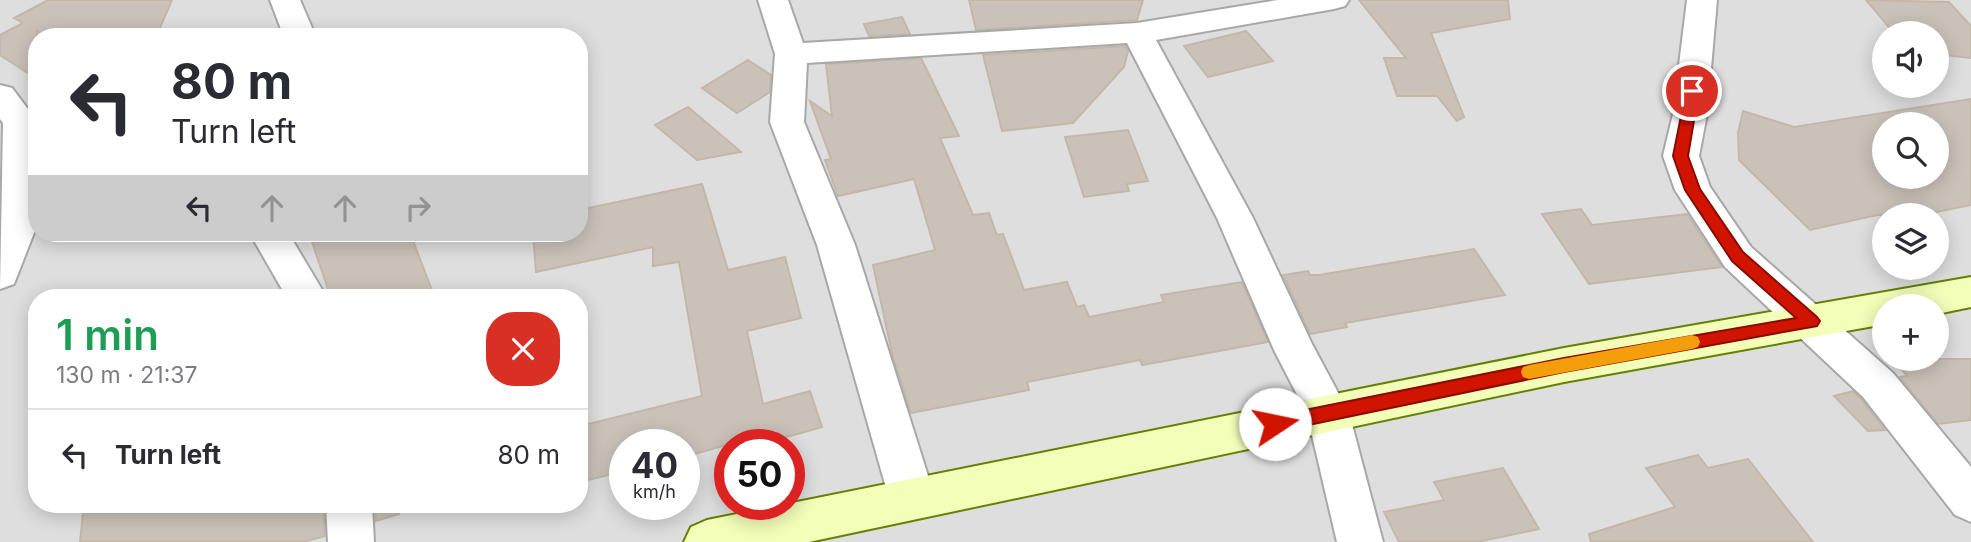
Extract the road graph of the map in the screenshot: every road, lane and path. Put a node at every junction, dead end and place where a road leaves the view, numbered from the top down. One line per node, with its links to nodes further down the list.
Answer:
1 (285, 0): 5 (street)
2 (773, 0): 7 (street)
3 (1334, 0): 6 (street)
4 (1702, 0): 16 (street)
5 (296, 28)
6 (1137, 33): 7 (street); 17 (street)
7 (791, 54): 18 (street)
8 (0, 96): 9 (street)
9 (9, 227): 11 (street)
10 (274, 242): 12 (street)
11 (0, 274)
12 (303, 289)
13 (1971, 292): 14 (main road)
14 (1949, 296)
15 (1872, 310): 16 (main road)
16 (1811, 321): 17 (main road); 19 (street)
17 (1328, 413): 18 (main road); 24 (street)
18 (912, 498): 21 (main road)
19 (1971, 501)
20 (349, 513): 22 (street)
21 (820, 530): 23 (main road)
22 (351, 542)
23 (707, 542)
24 (1360, 542)

